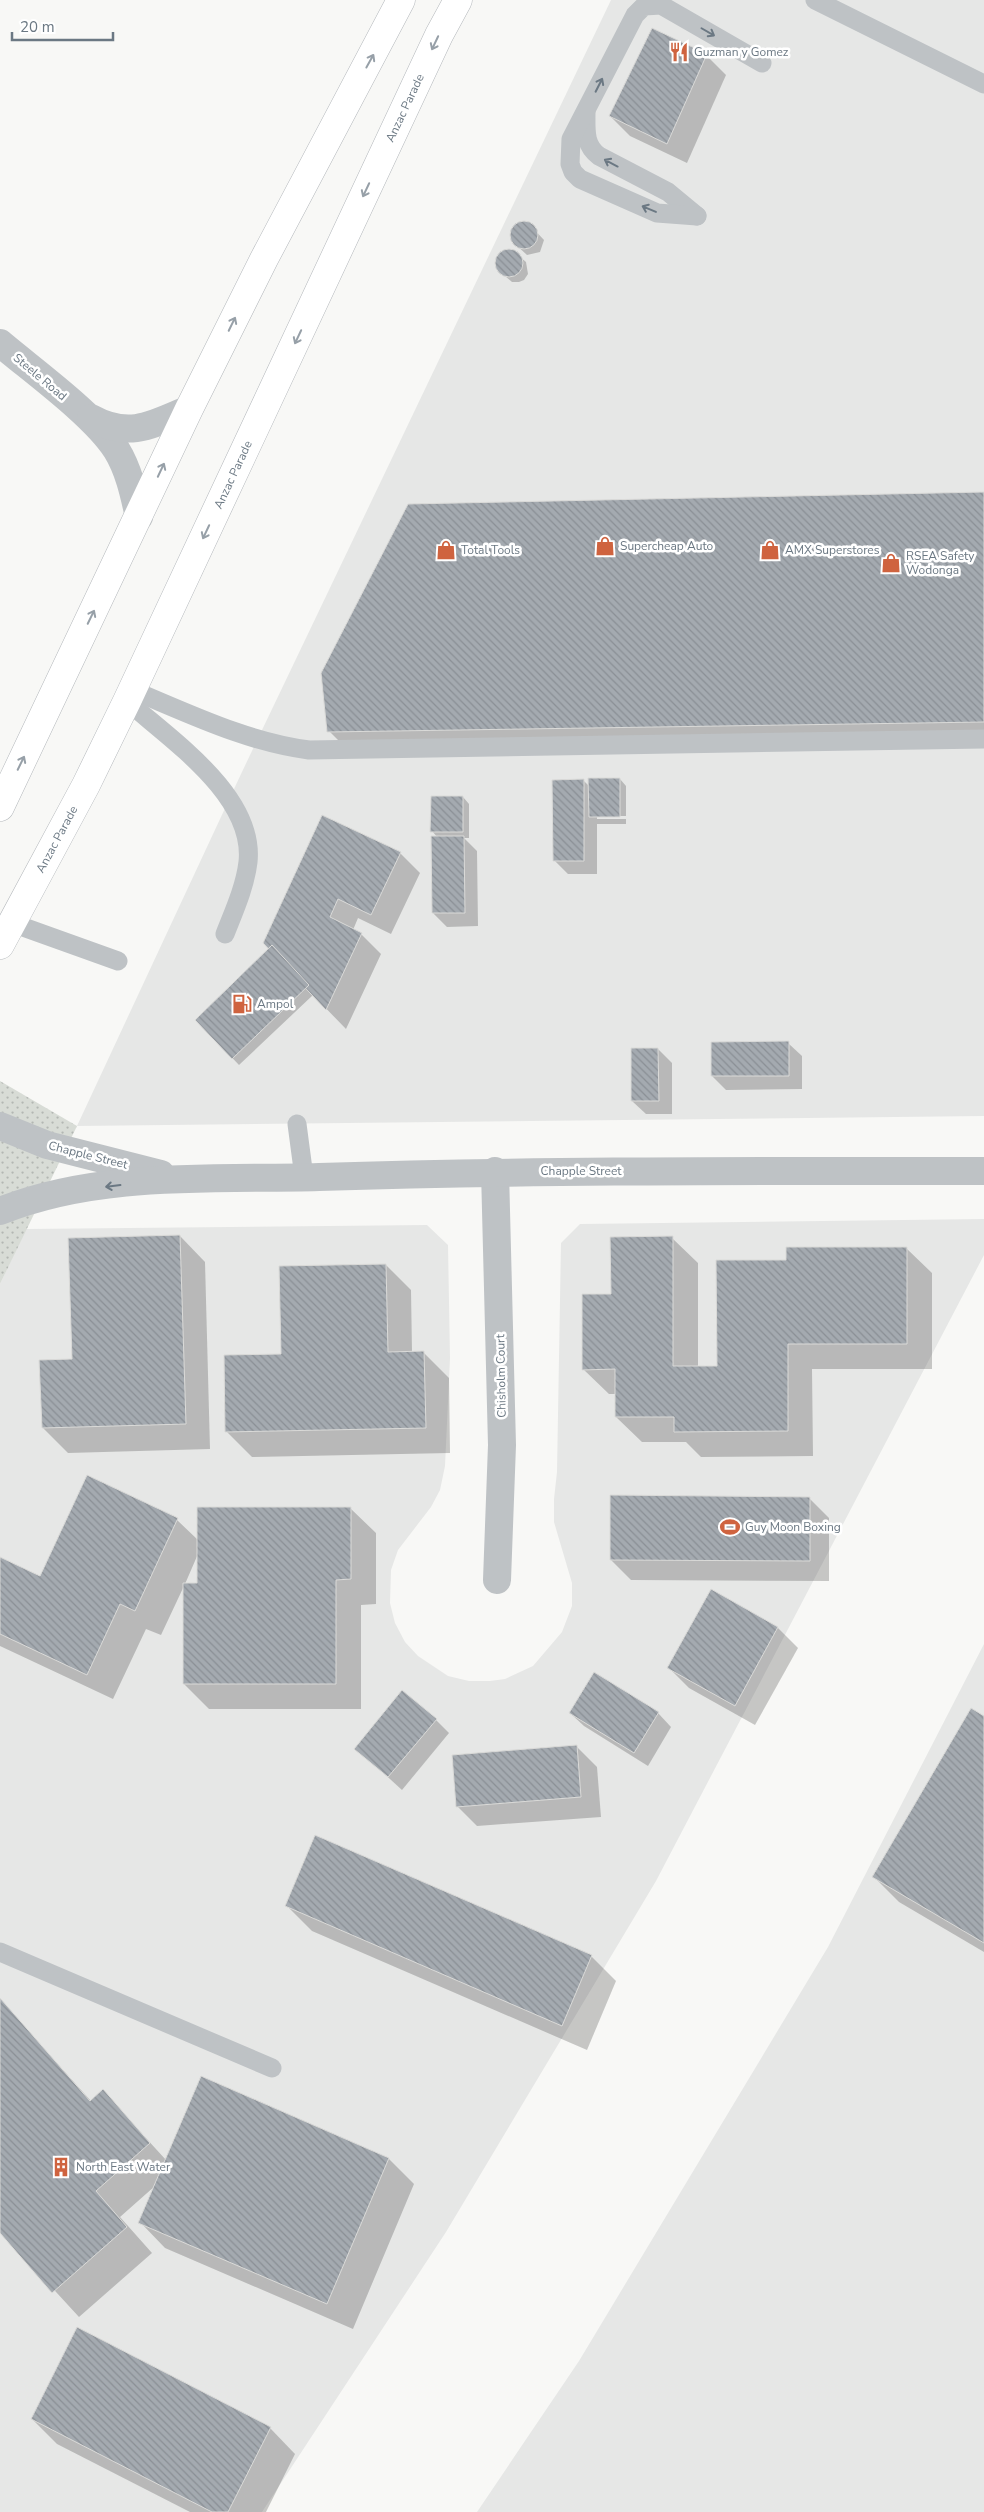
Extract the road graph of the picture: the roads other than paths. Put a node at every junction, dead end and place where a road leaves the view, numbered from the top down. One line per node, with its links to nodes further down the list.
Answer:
1 (402, 0): 9 (main road, one-way to 1)
2 (458, 0): 11 (main road, Anzac Parade, one-way to 11)
3 (815, 0): 5 (lane)
4 (762, 63): 6 (lane, one-way to 4)
5 (984, 84)
6 (586, 111): 6 (lane)
7 (0, 343): 8 (street, Steele Road)
8 (79, 410): 9 (street, Steele Road); 10 (street, Steele Road)
9 (189, 410): 10 (main road, one-way to 9)
10 (139, 518): 13 (main road, one-way to 10)
11 (129, 696): 12 (lane); 14 (main road, Anzac Parade); 15 (lane)
12 (984, 739)
13 (0, 807)
14 (6, 934): 16 (lane)
15 (225, 934)
16 (118, 961)
17 (297, 1124): 21 (lane)
18 (0, 1126): 22 (street, Chapple Street)
19 (496, 1171): 20 (street, Chapple Street); 21 (street, Chapple Street); 24 (street, Chisholm Court)
20 (984, 1171)
21 (304, 1177): 22 (street, Chapple Street)
22 (179, 1178): 23 (street, Chapple Street, one-way to 23)
23 (0, 1211)
24 (497, 1580)
25 (0, 1952): 26 (lane)
26 (272, 2068)

